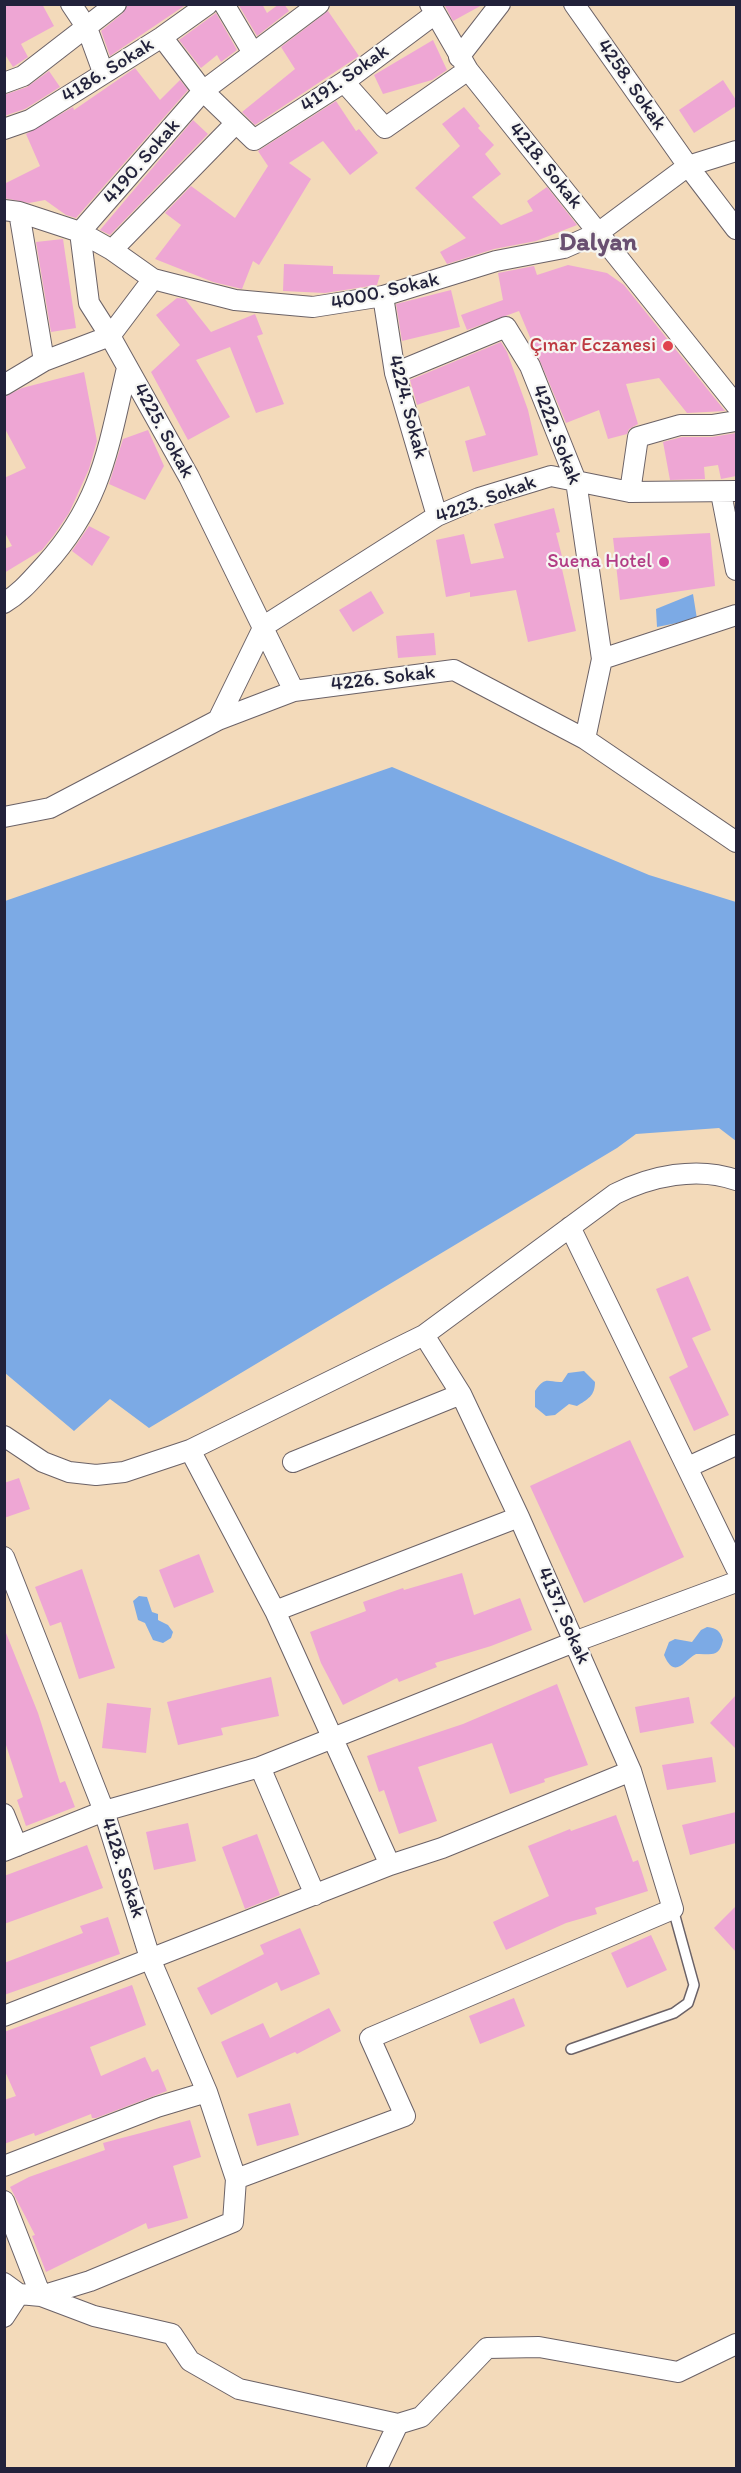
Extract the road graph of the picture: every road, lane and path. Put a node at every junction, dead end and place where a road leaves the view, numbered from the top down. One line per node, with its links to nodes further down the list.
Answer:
1 (71, 4): 9 (street)
2 (116, 4): 9 (street)
3 (208, 4): 10 (street, 4186. Sokak)
4 (225, 4): 11 (street)
5 (319, 4): 11 (street, 4190. Sokak)
6 (501, 4): 12 (street)
7 (574, 4): 20 (street, 4258. Sokak)
8 (433, 9): 12 (street, 4218. Sokak); 14 (street, 4191. Sokak)
9 (87, 28): 13 (street); 15 (street)
10 (162, 37): 13 (street, 4186. Sokak); 16 (street)
11 (253, 53): 16 (street, 4190. Sokak)
12 (464, 63): 14 (street); 24 (street, 4218. Sokak)
13 (103, 72): 18 (street, 4186. Sokak)
14 (344, 82): 17 (street, 4191. Sokak)
15 (4, 83)
16 (203, 91): 17 (street); 23 (street, 4190. Sokak)
17 (236, 123): 25 (street)
18 (4, 129)
19 (736, 151): 20 (street, 4000. Sokak)
20 (688, 166): 22 (street, 4258. Sokak); 24 (street, 4000. Sokak)
21 (12, 211): 23 (street, 4000. Sokak); 29 (street)
22 (736, 228)
23 (80, 232): 25 (street, 4000. Sokak); 28 (street, 4225. Sokak)
24 (598, 233): 27 (street, 4000. Sokak); 33 (street, 4218. Sokak)
25 (112, 250): 26 (street, 4000. Sokak)
26 (153, 279): 27 (street, 4000. Sokak); 28 (street)
27 (383, 296): 31 (street, 4224. Sokak)
28 (110, 336): 29 (street); 30 (street, 4225. Sokak)
29 (44, 361): 32 (street)
30 (127, 368): 40 (street); 42 (street, 4225. Sokak)
31 (395, 373): 35 (street, 4222. Sokak); 38 (street, 4224. Sokak)
32 (4, 385)
33 (736, 405)
34 (736, 421): 36 (street)
35 (576, 481): 36 (street, 4223. Sokak); 38 (street, 4223. Sokak); 43 (street, 4222. Sokak)
36 (630, 492): 37 (street, 4223. Sokak)
37 (729, 492): 39 (street)
38 (437, 516): 42 (street, 4223. Sokak)
39 (736, 570)
40 (4, 603)
41 (736, 615): 43 (street)
42 (264, 626): 44 (street, 4225. Sokak); 45 (street)
43 (602, 659): 46 (street, 4222. Sokak)
44 (294, 691): 45 (street, 4226. Sokak); 46 (street, 4226. Sokak)
45 (218, 720): 47 (street, 4226. Sokak)
46 (585, 739): 48 (street, 4226. Sokak)
47 (6, 812)
48 (736, 842)
49 (736, 1180): 50 (street)
50 (570, 1227): 51 (street); 57 (street)
51 (424, 1335): 52 (street, 4137. Sokak); 55 (street)
52 (461, 1394): 56 (street); 58 (street, 4137. Sokak)
53 (4, 1436): 55 (street)
54 (736, 1445): 57 (street)
55 (190, 1450): 62 (street)
56 (292, 1462)
57 (688, 1467): 60 (street)
58 (519, 1517): 62 (street); 63 (street, 4137. Sokak)
59 (4, 1557): 67 (street, 4128. Sokak)
60 (736, 1569)
61 (736, 1582): 63 (street)
62 (275, 1611): 64 (street)
63 (574, 1642): 64 (street); 66 (street, 4137. Sokak)
64 (333, 1738): 65 (street); 70 (street)
65 (260, 1767): 67 (street); 71 (street)
66 (631, 1772): 70 (street); 72 (street, 4137. Sokak)
67 (104, 1811): 69 (street); 73 (street, 4128. Sokak)
68 (4, 1814): 69 (street)
69 (11, 1848)
70 (390, 1865): 71 (street)
71 (315, 1895): 73 (street)
72 (673, 1909): 75 (lane); 78 (street)
73 (151, 1961): 74 (street); 76 (street, 4128. Sokak)
74 (4, 2016)
75 (571, 2049)
76 (207, 2092): 77 (street); 78 (street, 4128. Sokak)
77 (4, 2166)
78 (236, 2179): 81 (street)
79 (4, 2201): 81 (street)
80 (12, 2288): 81 (street); 82 (street)
81 (41, 2296): 84 (street)
82 (4, 2317)
83 (736, 2344): 84 (street)
84 (398, 2424): 85 (street)
85 (377, 2469)

